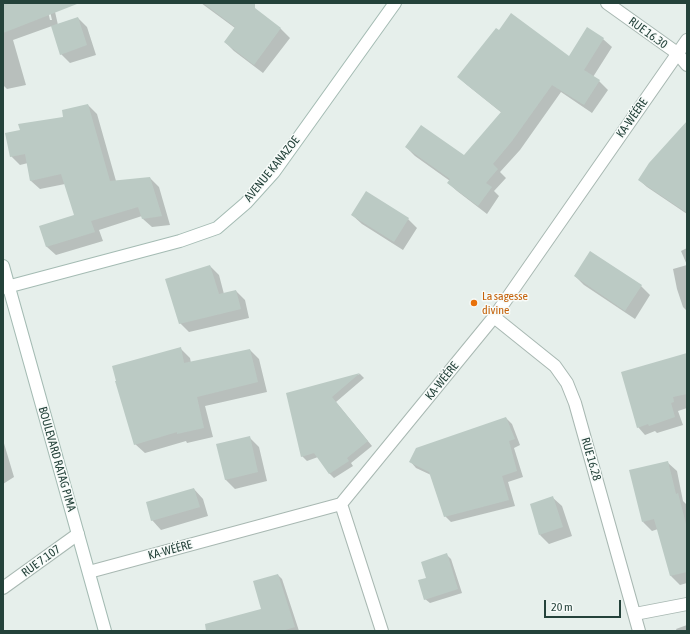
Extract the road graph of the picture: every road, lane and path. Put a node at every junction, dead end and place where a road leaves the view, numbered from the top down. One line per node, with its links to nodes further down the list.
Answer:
1 (395, 3): 7 (street, AVENUE KANAZOE)
2 (607, 3): 4 (street, RUE 16.30)
3 (687, 40): 4 (street, KA-WÉÉRE)
4 (677, 53): 5 (street, RUE 16.30); 8 (street, KA-WÉÉRE)
5 (687, 66)
6 (3, 266): 7 (street, BOULEVARD RATAG PIMA)
7 (6, 287): 10 (street, BOULEVARD RATAG PIMA)
8 (494, 317): 9 (street, KA-WÉÉRE); 14 (street, RUE 16.28)
9 (340, 504): 11 (street, KA-WÉÉRE); 16 (street)
10 (78, 534): 11 (street, BOULEVARD RATAG PIMA); 12 (street, RUE 7.107)
11 (89, 572): 15 (street, BOULEVARD RATAG PIMA)
12 (3, 588)
13 (687, 604): 14 (street)
14 (635, 614): 17 (street, RUE 16.28)
15 (106, 631)
16 (382, 631)
17 (640, 631)

